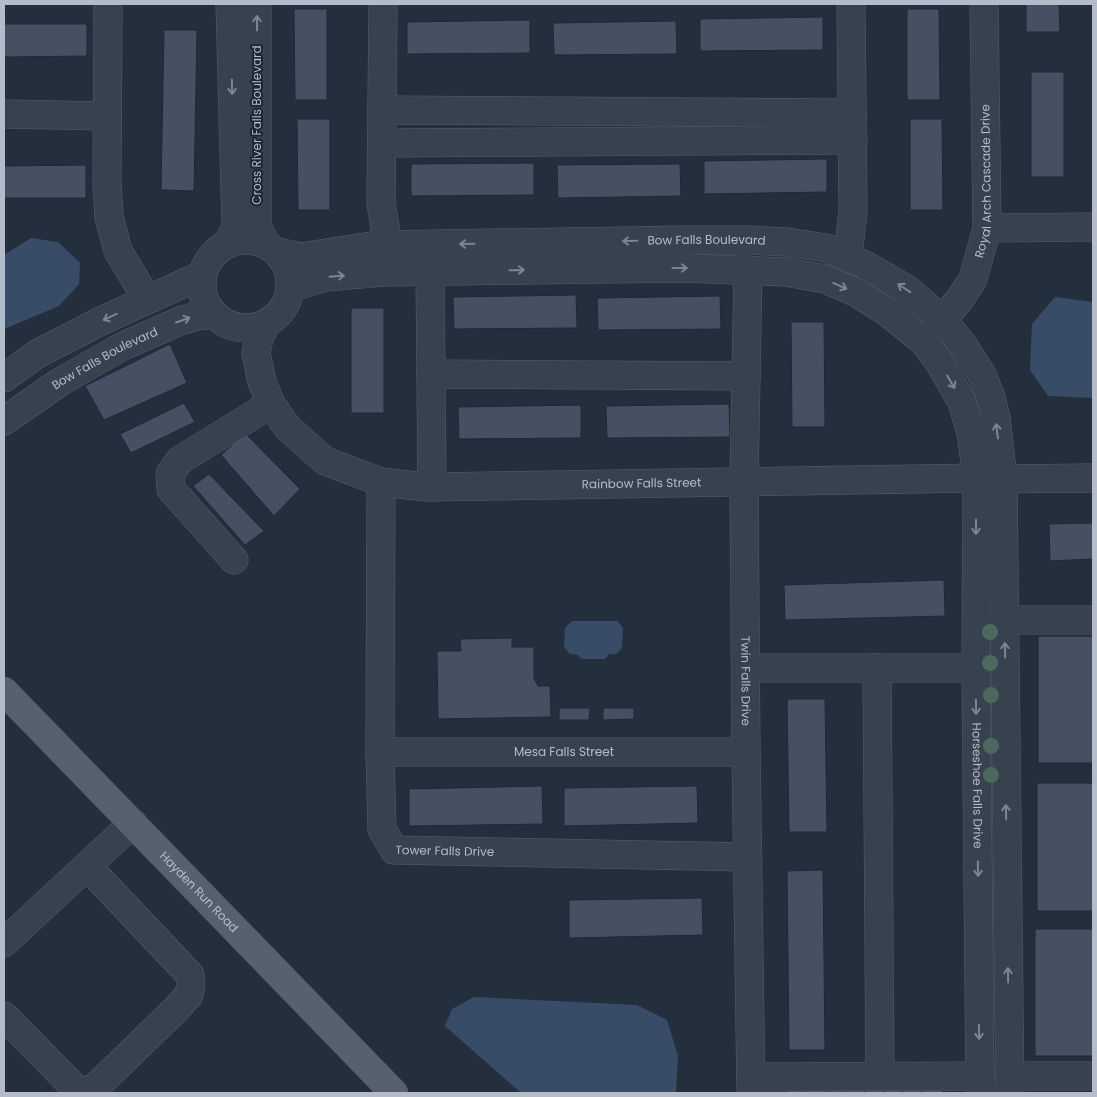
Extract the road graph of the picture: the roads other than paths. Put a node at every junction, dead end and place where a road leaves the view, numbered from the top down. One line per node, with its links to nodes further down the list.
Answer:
1 (108, 4): 10 (street)
2 (230, 4): 15 (street, Cross River Falls Boulevard, one-way to 15)
3 (257, 4): 17 (street, Cross River Falls Boulevard, one-way to 3)
4 (382, 4): 7 (street)
5 (851, 4): 8 (street)
6 (984, 4): 14 (street, Royal Arch Cascade Drive)
7 (382, 110): 8 (street); 12 (street)
8 (852, 113): 11 (street)
9 (4, 114): 10 (street)
10 (107, 116): 23 (street)
11 (852, 140): 12 (street); 18 (street)
12 (382, 143): 16 (street)
13 (1093, 227): 14 (street)
14 (987, 228): 24 (street, Royal Arch Cascade Drive)
15 (228, 244): 17 (street); 21 (street)
16 (388, 245): 17 (street, Bow Falls Boulevard); 18 (street, Bow Falls Boulevard, one-way to 16)
17 (271, 248): 22 (street)
18 (848, 257): 24 (street, Bow Falls Boulevard, one-way to 18)
19 (748, 270): 20 (street, one-way to 19); 27 (street, one-way to 27); 30 (street, Twin Falls Drive)
20 (430, 271): 22 (street, one-way to 20); 29 (street)
21 (202, 275): 23 (street); 25 (street)
22 (290, 288): 26 (street)
23 (146, 300): 31 (street, one-way to 31)
24 (942, 319): 27 (street, Royal Arch Cascade Drive); 34 (street, Bow Falls Boulevard, one-way to 24)
25 (224, 320): 26 (street); 28 (street, Rainbow Falls Street); 33 (street, Bow Falls Boulevard, one-way to 25)
26 (266, 324): 28 (street, Rainbow Falls Street)
27 (924, 342): 34 (street, one-way to 34)
28 (256, 353): 32 (street, Rainbow Falls Street)
29 (431, 374): 30 (street); 38 (street)
30 (746, 376): 37 (street, Twin Falls Drive)
31 (4, 378)
32 (271, 404): 36 (street, Rainbow Falls Street); 39 (street)
33 (4, 421)
34 (990, 478): 35 (street, Rainbow Falls Street); 37 (street, Rainbow Falls Street); 40 (street); 44 (street, Horseshoe Falls Drive, one-way to 44)
35 (1093, 478)
36 (381, 482): 38 (street, Rainbow Falls Street); 46 (street, Tower Falls Drive)
37 (744, 482): 38 (street, Rainbow Falls Street); 42 (street, Twin Falls Drive)
38 (432, 487)
39 (234, 560)
40 (1004, 620): 41 (street); 56 (street, one-way to 40)
41 (1093, 620)
42 (746, 668): 43 (street); 47 (street, Twin Falls Drive)
43 (877, 668): 44 (street); 53 (street)
44 (976, 668): 55 (street, Horseshoe Falls Drive, one-way to 55)
45 (4, 691): 48 (main road, Hayden Run Road)
46 (380, 752): 47 (street, Mesa Falls Street); 49 (street, Tower Falls Drive)
47 (746, 752): 49 (street, Twin Falls Drive)
48 (133, 823): 50 (street); 59 (main road, Hayden Run Road)
49 (748, 857): 57 (street, Twin Falls Drive)
50 (87, 866): 51 (street); 58 (street)
51 (4, 943)
52 (4, 1016): 58 (street)
53 (880, 1076): 55 (street); 57 (street)
54 (1093, 1076): 56 (street)
55 (980, 1084)
56 (1010, 1084)
57 (751, 1085)
58 (80, 1093)
59 (394, 1093)

